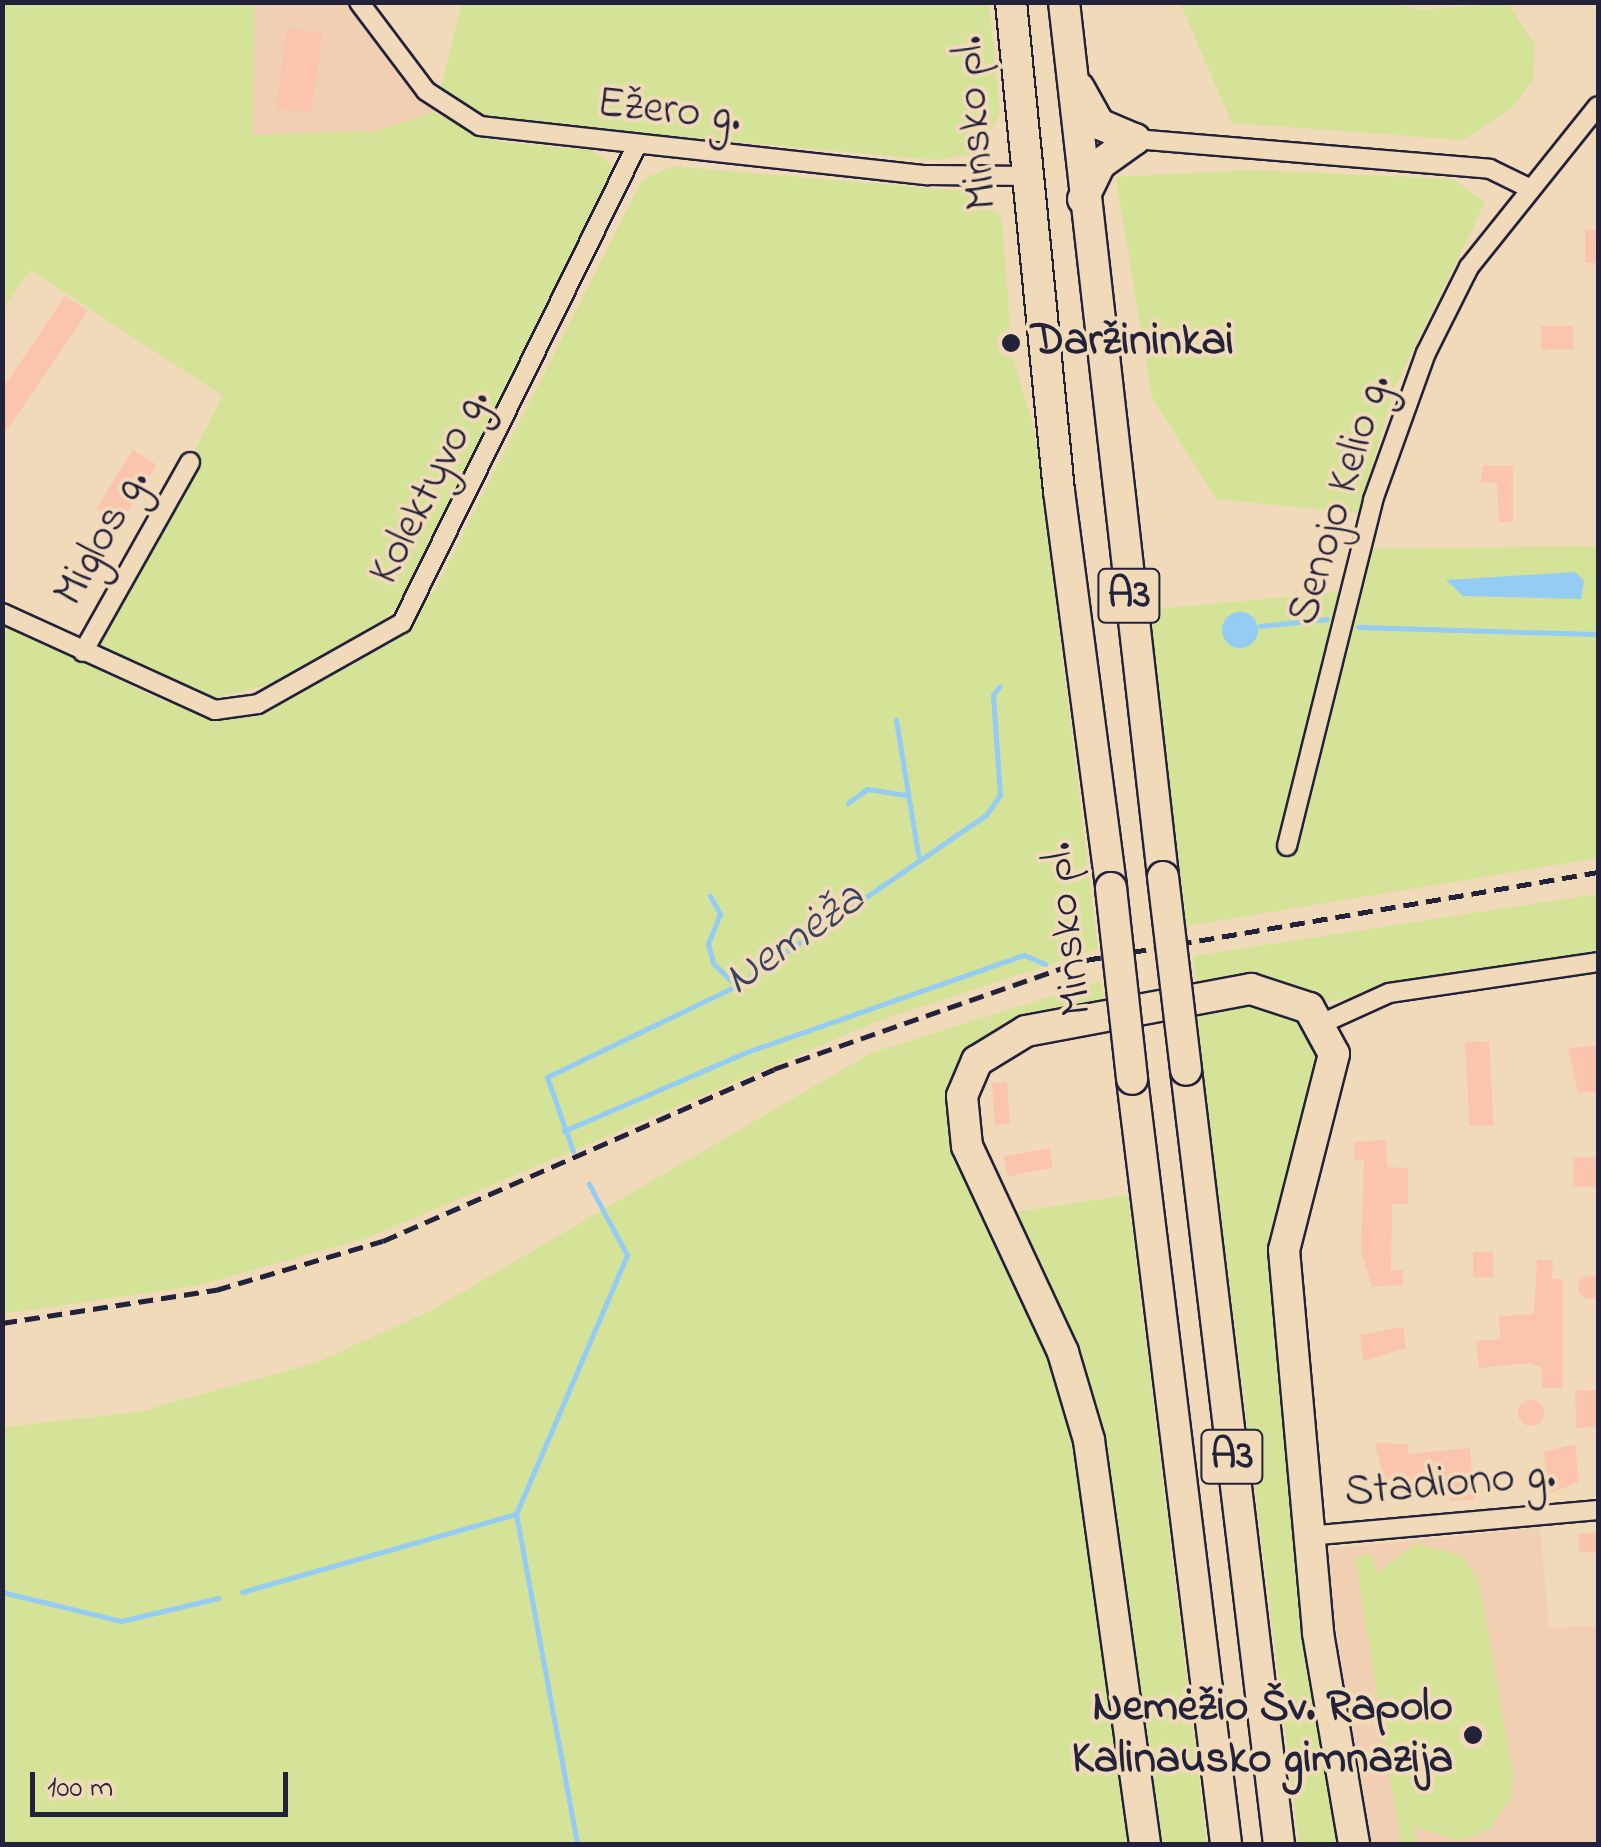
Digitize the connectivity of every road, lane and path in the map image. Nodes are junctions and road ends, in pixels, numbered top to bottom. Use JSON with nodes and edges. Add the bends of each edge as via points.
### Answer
{"nodes":[{"id":1,"x":359,"y":2,"type":"edge"},
{"id":2,"x":1011,"y":2,"type":"edge"},
{"id":3,"x":1064,"y":2,"type":"edge"},
{"id":4,"x":1074,"y":76,"type":"junction"},
{"id":5,"x":1598,"y":106,"type":"edge"},
{"id":6,"x":1135,"y":140,"type":"junction"},
{"id":7,"x":636,"y":147,"type":"junction"},
{"id":8,"x":1027,"y":176,"type":"junction"},
{"id":9,"x":1529,"y":188,"type":"junction"},
{"id":10,"x":1082,"y":200,"type":"junction"},
{"id":11,"x":190,"y":462,"type":"dead end"},
{"id":12,"x":2,"y":613,"type":"edge"},
{"id":13,"x":82,"y":652,"type":"junction"},
{"id":14,"x":1287,"y":846,"type":"dead end"},
{"id":15,"x":1598,"y":962,"type":"edge"},
{"id":16,"x":1322,"y":1022,"type":"junction"},
{"id":17,"x":1598,"y":1510,"type":"edge"},
{"id":18,"x":1308,"y":1536,"type":"junction"},
{"id":19,"x":1145,"y":1844,"type":"edge"},
{"id":20,"x":1226,"y":1844,"type":"edge"},
{"id":21,"x":1278,"y":1844,"type":"edge"},
{"id":22,"x":1354,"y":1844,"type":"edge"}],
"edges":[{"from":1,"to":7,"type":"street","name":"Ežero g.","via":[[454,114],[496,130]]},
{"from":2,"to":8,"type":"highway","name":"Minsko pl.","number":"A3"},
{"from":3,"to":4,"type":"highway","number":"A3"},
{"from":4,"to":6,"type":"highway","via":[[1099,124]]},
{"from":4,"to":10,"type":"highway","number":"A3"},
{"from":5,"to":9,"type":"street","name":"Senojo Kelio g."},
{"from":6,"to":9,"type":"street","via":[[1490,170]]},
{"from":6,"to":10,"type":"highway","via":[[1100,164]]},
{"from":7,"to":8,"type":"street","name":"Ežero g."},
{"from":7,"to":13,"type":"street","name":"Kolektyvo g.","via":[[402,624],[236,710],[192,703]]},
{"from":8,"to":20,"type":"highway","name":"Minsko pl.","number":"A3","bridge":true},
{"from":9,"to":14,"type":"street","name":"Senojo Kelio g.","via":[[1469,267],[1389,444]]},
{"from":10,"to":21,"type":"highway","number":"A3","bridge":true},
{"from":11,"to":13,"type":"street","name":"Miglos g."},
{"from":12,"to":13,"type":"street","name":"Kolektyvo g."},
{"from":15,"to":16,"type":"street","via":[[1389,993]]},
{"from":16,"to":18,"type":"highway","via":[[1333,1076],[1292,1195],[1284,1250]]},
{"from":16,"to":19,"type":"highway","via":[[1291,997],[1251,990],[1077,1018],[991,1048],[962,1096],[968,1146],[1056,1335],[1089,1440]]},
{"from":17,"to":18,"type":"street","name":"Stadiono g."},
{"from":18,"to":22,"type":"highway"}]}
